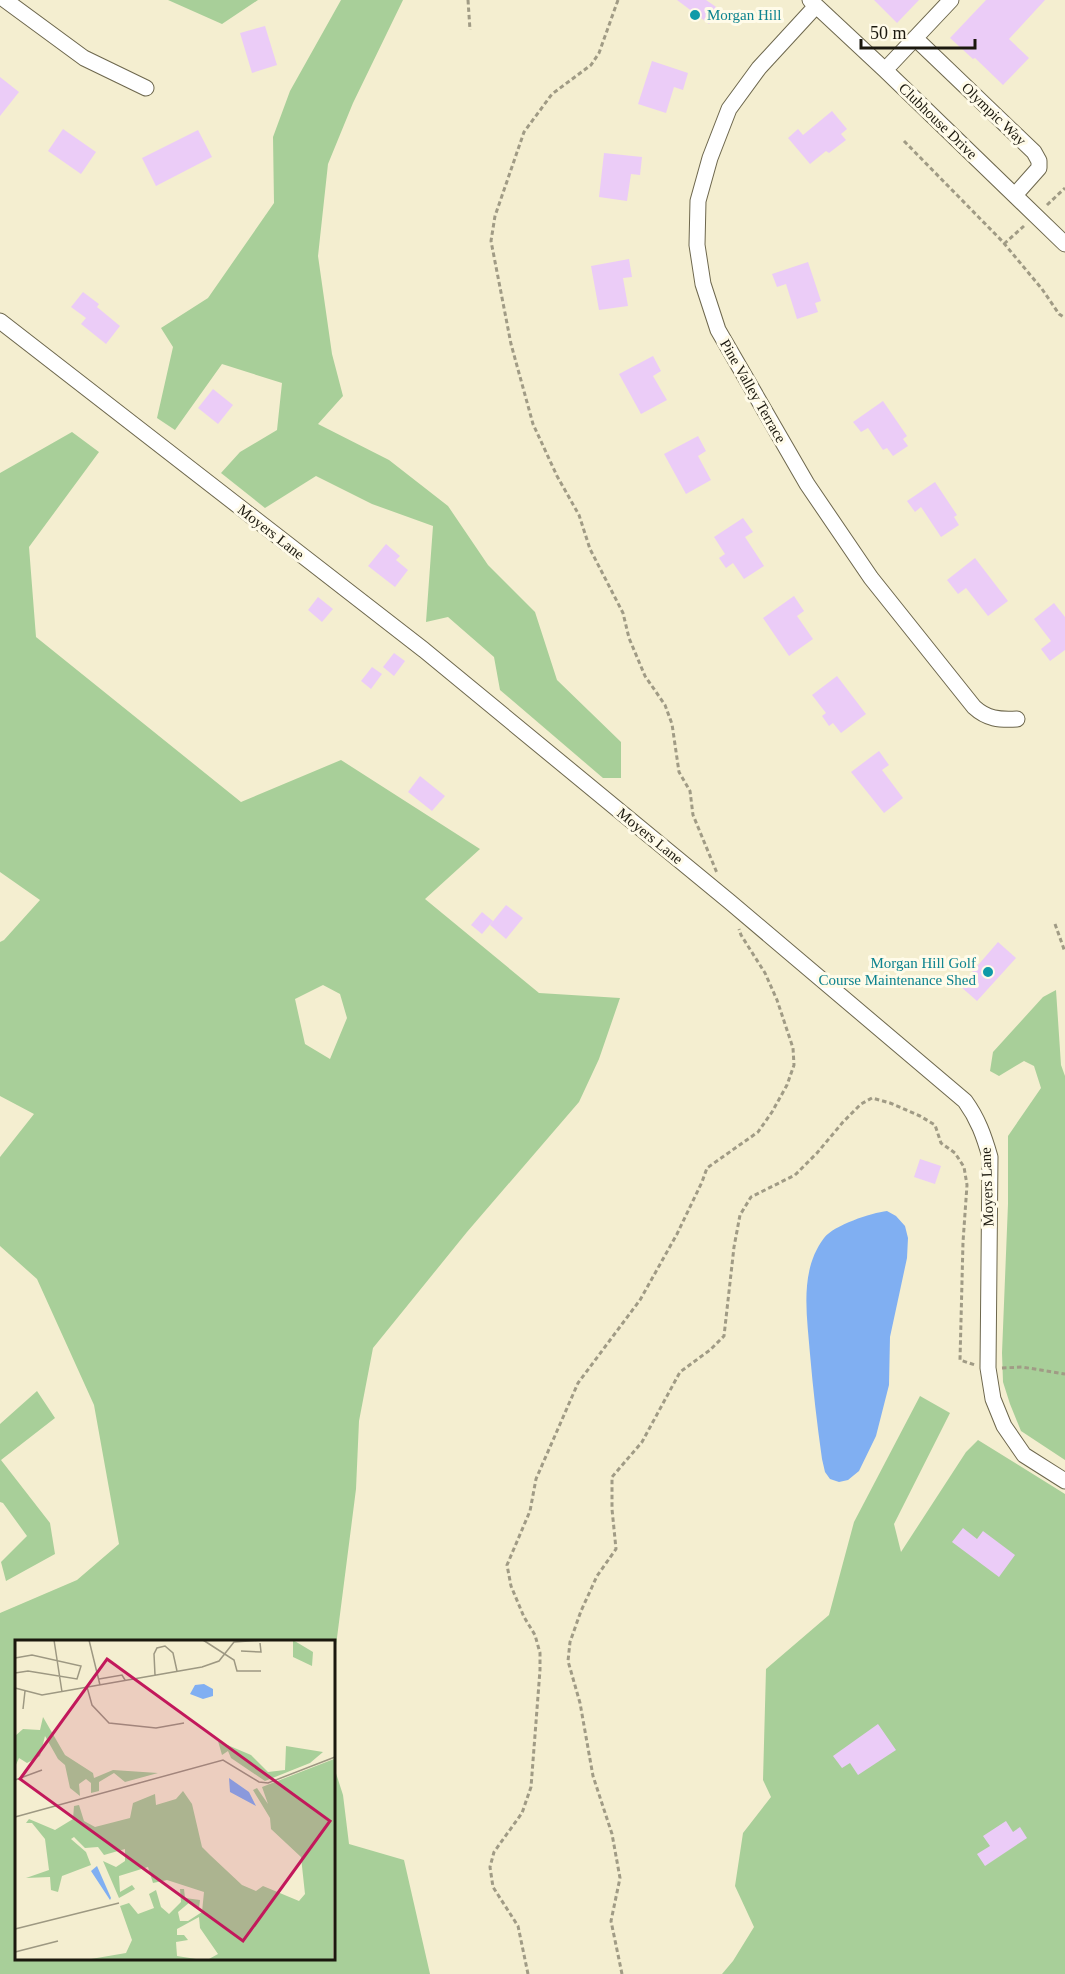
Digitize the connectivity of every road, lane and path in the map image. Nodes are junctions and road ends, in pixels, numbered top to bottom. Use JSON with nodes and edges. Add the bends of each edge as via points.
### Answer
{"nodes":[{"id":1,"x":5,"y":0,"type":"edge"},
{"id":2,"x":468,"y":0,"type":"edge"},
{"id":3,"x":618,"y":0,"type":"edge"},
{"id":4,"x":951,"y":0,"type":"edge"},
{"id":5,"x":813,"y":3,"type":"edge"},
{"id":6,"x":470,"y":30,"type":"dead end"},
{"id":7,"x":915,"y":38,"type":"junction"},
{"id":8,"x":885,"y":70,"type":"junction"},
{"id":9,"x":146,"y":88,"type":"dead end"},
{"id":10,"x":904,"y":141,"type":"dead end"},
{"id":11,"x":1015,"y":195,"type":"junction"},
{"id":12,"x":1065,"y":244,"type":"edge"},
{"id":13,"x":1065,"y":318,"type":"edge"},
{"id":14,"x":0,"y":321,"type":"edge"},
{"id":15,"x":1017,"y":719,"type":"dead end"},
{"id":16,"x":730,"y":902,"type":"junction"},
{"id":17,"x":1055,"y":924,"type":"dead end"},
{"id":18,"x":1065,"y":952,"type":"edge"},
{"id":19,"x":988,"y":1368,"type":"junction"},
{"id":20,"x":1065,"y":1374,"type":"edge"},
{"id":21,"x":1065,"y":1481,"type":"edge"},
{"id":22,"x":528,"y":1974,"type":"edge"},
{"id":23,"x":622,"y":1974,"type":"edge"}],
"edges":[{"from":1,"to":9,"type":"street","via":[[84,58]]},
{"from":2,"to":6,"type":"path"},
{"from":3,"to":16,"type":"path","via":[[591,65],[552,94],[524,132],[495,216],[491,241],[511,344],[533,424],[623,613],[628,638],[645,676],[665,705],[679,772],[690,791],[693,815]]},
{"from":4,"to":7,"type":"street"},
{"from":5,"to":8,"type":"street","name":"Clubhouse Drive"},
{"from":5,"to":15,"type":"street","name":"Pine Valley Terrace","via":[[729,109],[698,201],[697,245],[703,284],[718,330],[750,387],[807,484],[872,578],[974,707],[984,716]]},
{"from":7,"to":8,"type":"street"},
{"from":7,"to":11,"type":"street","name":"Olympic Way","via":[[1034,152],[1039,168]]},
{"from":8,"to":11,"type":"street","name":"Clubhouse Drive"},
{"from":10,"to":13,"type":"path","via":[[1002,242]]},
{"from":11,"to":12,"type":"street","name":"Clubhouse Drive"},
{"from":14,"to":16,"type":"street","name":"Moyers Lane","via":[[424,650]]},
{"from":16,"to":19,"type":"street","name":"Moyers Lane","via":[[958,1095],[976,1116],[990,1157]]},
{"from":16,"to":22,"type":"path","via":[[741,935],[765,973],[787,1027],[794,1065],[758,1132],[707,1168],[682,1225],[640,1300],[578,1383],[536,1479],[530,1510],[507,1565],[511,1586],[535,1635],[540,1670],[531,1787],[522,1813],[494,1852],[490,1868],[493,1887],[518,1926]]},
{"from":17,"to":18,"type":"path"},
{"from":19,"to":20,"type":"path","via":[[1022,1367]]},
{"from":19,"to":21,"type":"street","name":"Moyers Lane","via":[[993,1400],[1004,1426],[1024,1455]]},
{"from":19,"to":23,"type":"path","via":[[960,1360],[967,1185],[964,1167],[955,1153],[941,1143],[934,1125],[872,1098],[861,1104],[795,1175],[751,1197],[740,1215],[724,1336],[680,1372],[642,1442],[612,1476],[616,1549],[597,1576],[581,1611],[568,1660],[620,1878],[611,1921]]}]}
